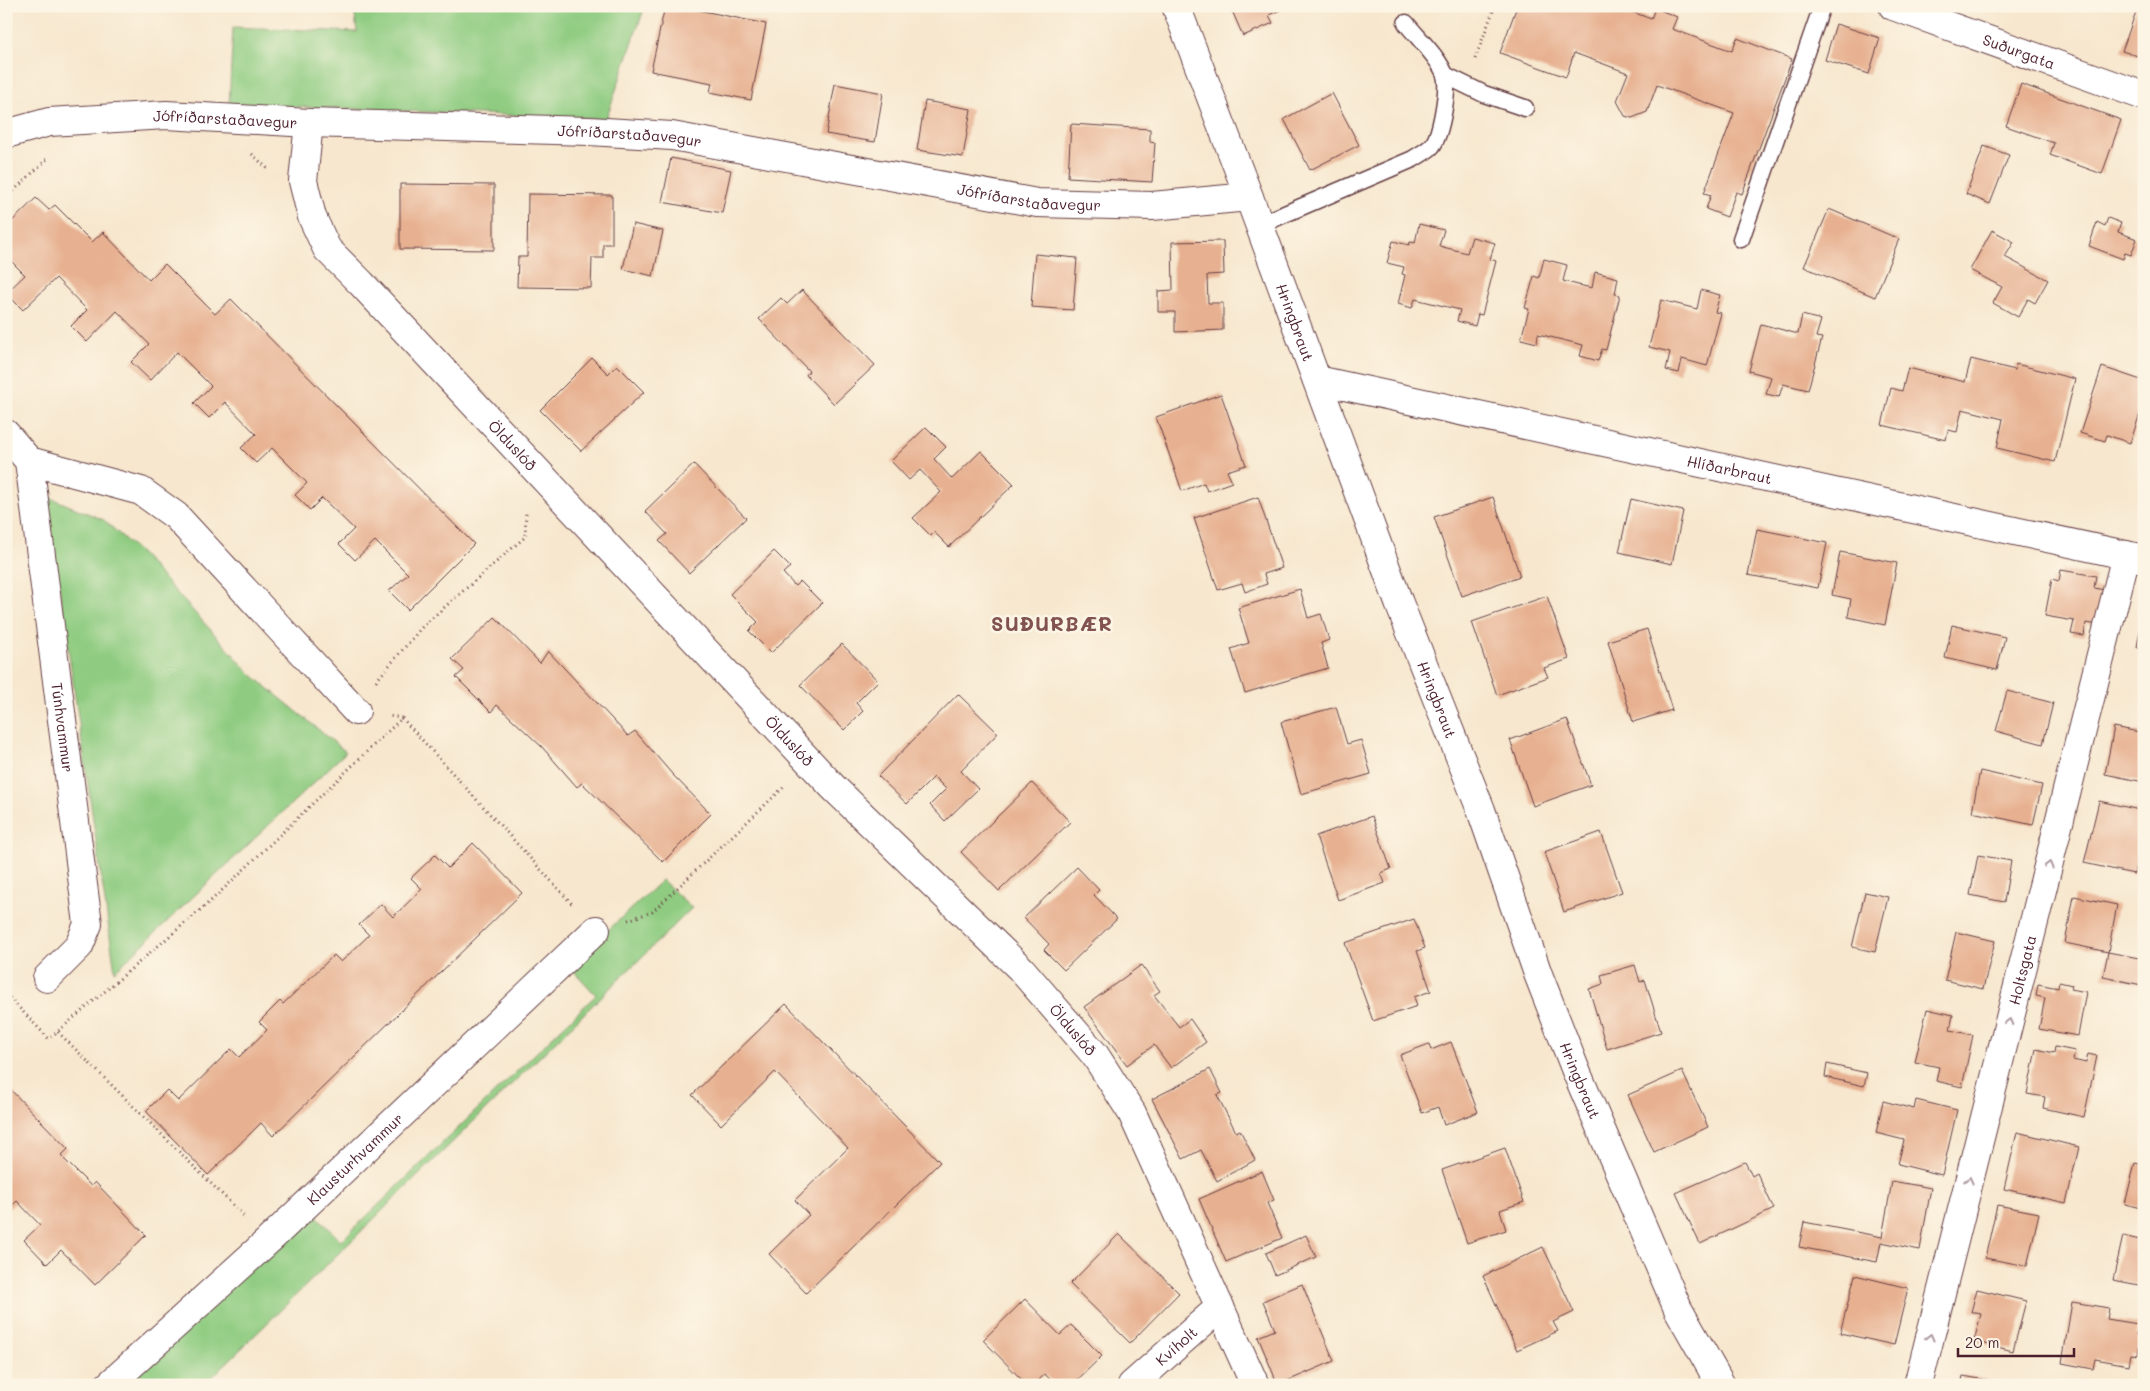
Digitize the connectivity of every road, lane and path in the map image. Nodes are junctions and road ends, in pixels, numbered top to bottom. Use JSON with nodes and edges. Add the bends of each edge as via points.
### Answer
{"nodes":[{"id":1,"x":1176,"y":6,"type":"edge"},
{"id":2,"x":1495,"y":6,"type":"edge"},
{"id":3,"x":1822,"y":6,"type":"edge"},
{"id":4,"x":1893,"y":6,"type":"edge"},
{"id":5,"x":1406,"y":23,"type":"dead end"},
{"id":6,"x":1445,"y":76,"type":"junction"},
{"id":7,"x":1467,"y":86,"type":"junction"},
{"id":8,"x":2144,"y":96,"type":"edge"},
{"id":9,"x":1525,"y":108,"type":"dead end"},
{"id":10,"x":308,"y":123,"type":"junction"},
{"id":11,"x":6,"y":134,"type":"edge"},
{"id":12,"x":243,"y":152,"type":"dead end"},
{"id":13,"x":49,"y":158,"type":"dead end"},
{"id":14,"x":303,"y":181,"type":"junction"},
{"id":15,"x":1249,"y":197,"type":"junction"},
{"id":16,"x":6,"y":198,"type":"edge"},
{"id":17,"x":1259,"y":225,"type":"junction"},
{"id":18,"x":1742,"y":238,"type":"dead end"},
{"id":19,"x":1317,"y":380,"type":"junction"},
{"id":20,"x":6,"y":434,"type":"edge"},
{"id":21,"x":29,"y":461,"type":"junction"},
{"id":22,"x":554,"y":488,"type":"junction"},
{"id":23,"x":2135,"y":557,"type":"edge"},
{"id":24,"x":356,"y":711,"type":"junction"},
{"id":25,"x":402,"y":718,"type":"junction"},
{"id":26,"x":810,"y":761,"type":"junction"},
{"id":27,"x":596,"y":930,"type":"junction"},
{"id":28,"x":47,"y":978,"type":"dead end"},
{"id":29,"x":6,"y":994,"type":"edge"},
{"id":30,"x":58,"y":1032,"type":"junction"},
{"id":31,"x":269,"y":1240,"type":"junction"},
{"id":32,"x":1220,"y":1307,"type":"junction"},
{"id":33,"x":109,"y":1385,"type":"edge"},
{"id":34,"x":1132,"y":1385,"type":"edge"},
{"id":35,"x":1255,"y":1385,"type":"edge"},
{"id":36,"x":1721,"y":1385,"type":"edge"},
{"id":37,"x":1918,"y":1385,"type":"edge"}],
"edges":[{"from":1,"to":15,"type":"street","name":"Hringbraut"},
{"from":2,"to":7,"type":"path"},
{"from":3,"to":18,"type":"lane"},
{"from":4,"to":8,"type":"street","name":"Suðurgata"},
{"from":5,"to":6,"type":"lane"},
{"from":6,"to":7,"type":"lane"},
{"from":6,"to":17,"type":"lane","via":[[1446,101],[1433,145],[1413,159]]},
{"from":7,"to":9,"type":"lane"},
{"from":10,"to":11,"type":"street","name":"Jófríðarstaðavegur","via":[[166,115],[48,122]]},
{"from":10,"to":14,"type":"street","name":"Ölduslóð"},
{"from":10,"to":15,"type":"street","name":"Jófríðarstaðavegur","via":[[672,136],[1037,203],[1152,206]]},
{"from":12,"to":14,"type":"path","via":[[252,154],[268,170]]},
{"from":13,"to":16,"type":"path"},
{"from":14,"to":22,"type":"street","name":"Ölduslóð","via":[[312,217],[327,249]]},
{"from":15,"to":17,"type":"street","name":"Hringbraut"},
{"from":17,"to":19,"type":"street","name":"Hringbraut"},
{"from":19,"to":23,"type":"street","name":"Hlíðarbraut"},
{"from":19,"to":36,"type":"street","name":"Hringbraut","via":[[1576,1071],[1678,1309]]},
{"from":20,"to":21,"type":"street"},
{"from":21,"to":24,"type":"street","via":[[141,491],[176,516]]},
{"from":21,"to":28,"type":"street","name":"Túnhvammur","via":[[88,924],[79,946]]},
{"from":22,"to":24,"type":"path","via":[[526,511],[525,538],[423,626],[382,672]]},
{"from":22,"to":26,"type":"street","name":"Ölduslóð"},
{"from":37,"to":23,"type":"street","name":"Holtsgata","one_way":true},
{"from":24,"to":25,"type":"path"},
{"from":25,"to":27,"type":"path"},
{"from":25,"to":30,"type":"path","via":[[213,898]]},
{"from":26,"to":27,"type":"path","via":[[652,912]]},
{"from":26,"to":32,"type":"street","name":"Ölduslóð","via":[[1021,969],[1096,1055],[1132,1113]]},
{"from":27,"to":31,"type":"street","name":"Klausturhvammur"},
{"from":29,"to":30,"type":"path","via":[[50,1038]]},
{"from":30,"to":31,"type":"path"},
{"from":31,"to":33,"type":"street","name":"Klausturhvammur"},
{"from":32,"to":34,"type":"street","name":"Kvíholt"},
{"from":32,"to":35,"type":"street","name":"Ölduslóð"}]}
